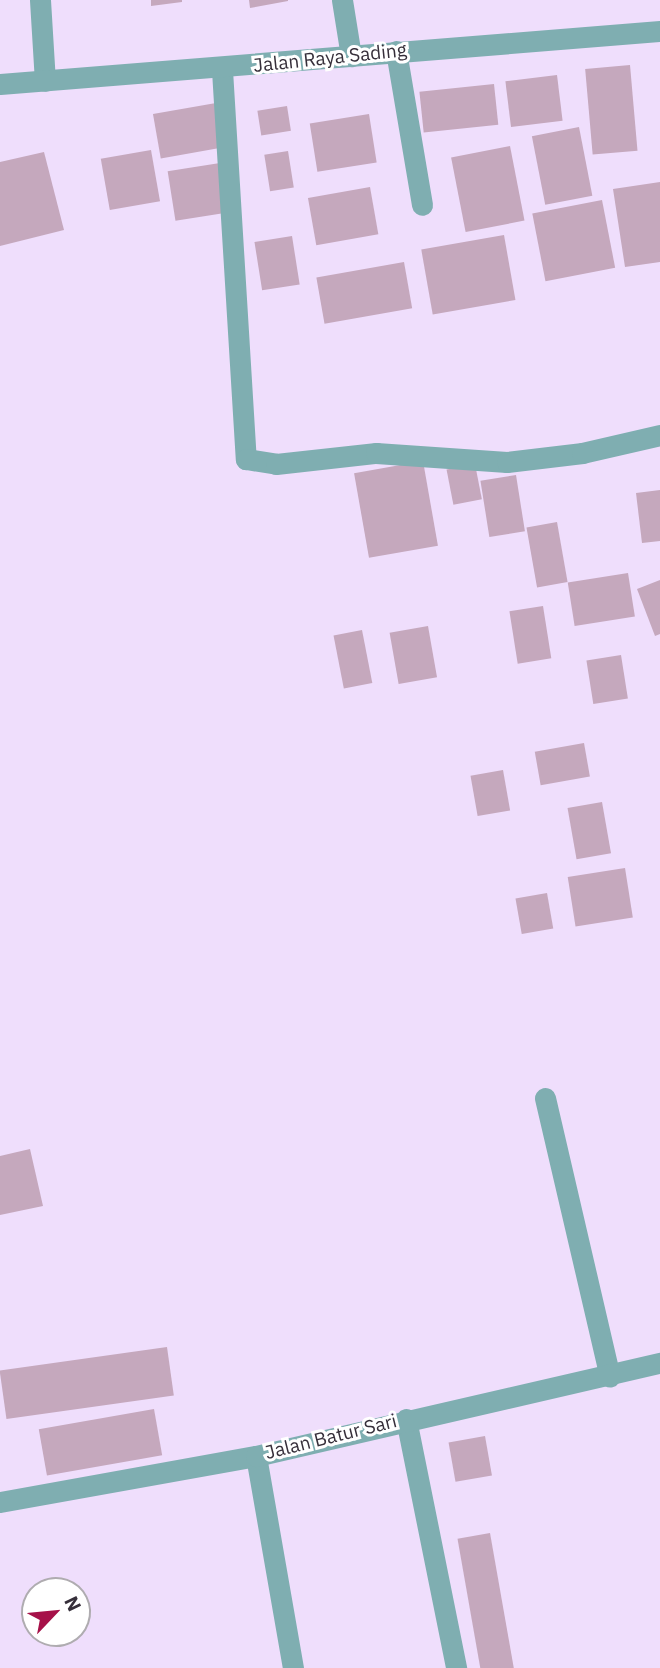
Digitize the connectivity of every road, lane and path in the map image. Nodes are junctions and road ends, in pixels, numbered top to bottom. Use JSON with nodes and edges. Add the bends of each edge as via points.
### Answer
{"nodes":[{"id":1,"x":40,"y":0,"type":"edge"},
{"id":2,"x":342,"y":0,"type":"edge"},
{"id":3,"x":660,"y":31,"type":"edge"},
{"id":4,"x":396,"y":51,"type":"junction"},
{"id":5,"x":351,"y":56,"type":"junction"},
{"id":6,"x":222,"y":70,"type":"junction"},
{"id":7,"x":45,"y":81,"type":"junction"},
{"id":8,"x":0,"y":84,"type":"edge"},
{"id":9,"x":422,"y":205,"type":"dead end"},
{"id":10,"x":660,"y":435,"type":"edge"},
{"id":11,"x":545,"y":1098,"type":"dead end"},
{"id":12,"x":660,"y":1363,"type":"edge"},
{"id":13,"x":610,"y":1377,"type":"junction"},
{"id":14,"x":406,"y":1419,"type":"junction"},
{"id":15,"x":256,"y":1456,"type":"junction"},
{"id":16,"x":0,"y":1502,"type":"edge"},
{"id":17,"x":293,"y":1668,"type":"edge"},
{"id":18,"x":456,"y":1668,"type":"edge"}],
"edges":[{"from":1,"to":7,"type":"street"},
{"from":2,"to":5,"type":"street"},
{"from":3,"to":4,"type":"street","name":"Jalan Raya Sading"},
{"from":4,"to":5,"type":"street","name":"Jalan Raya Sading"},
{"from":4,"to":9,"type":"street"},
{"from":5,"to":6,"type":"street","name":"Jalan Raya Sading"},
{"from":6,"to":7,"type":"street","name":"Jalan Raya Sading"},
{"from":6,"to":10,"type":"street","via":[[246,459],[276,464],[376,453],[507,462],[582,453]]},
{"from":7,"to":8,"type":"street","name":"Jalan Raya Sading"},
{"from":11,"to":13,"type":"street"},
{"from":12,"to":13,"type":"street","name":"Jalan Batur Sari"},
{"from":13,"to":14,"type":"street","name":"Jalan Batur Sari"},
{"from":14,"to":15,"type":"street","name":"Jalan Batur Sari"},
{"from":14,"to":18,"type":"street"},
{"from":15,"to":16,"type":"street","name":"Jalan Batur Sari"},
{"from":15,"to":17,"type":"street"}]}
